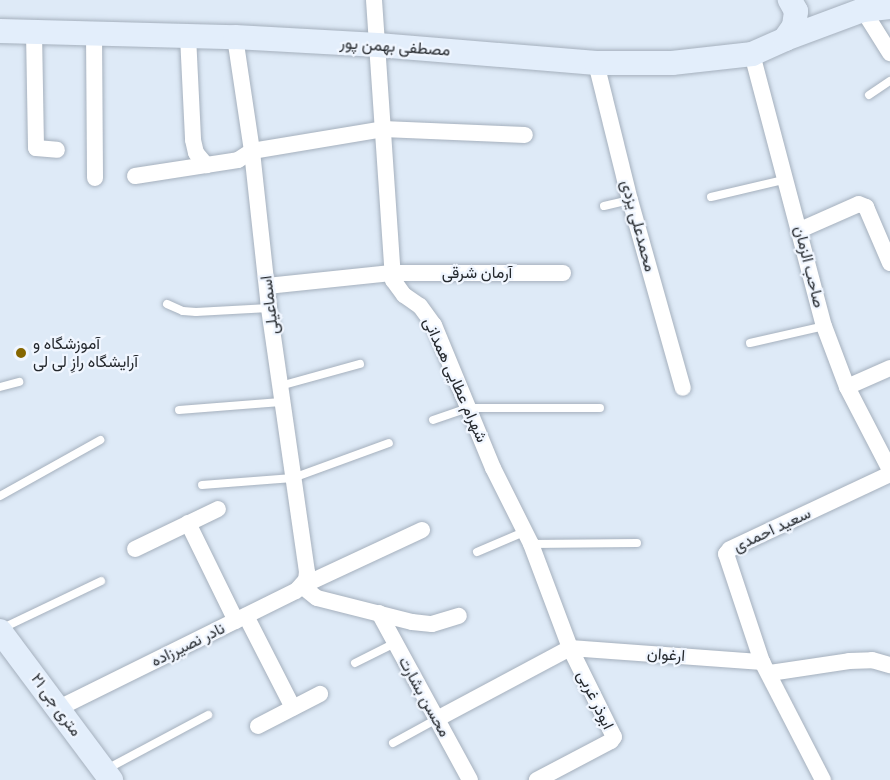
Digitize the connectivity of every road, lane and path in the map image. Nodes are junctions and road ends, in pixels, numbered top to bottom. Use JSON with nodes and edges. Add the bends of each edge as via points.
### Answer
{"nodes":[{"id":1,"x":374,"y":0,"type":"edge"},
{"id":2,"x":790,"y":0,"type":"edge"},
{"id":3,"x":890,"y":7,"type":"edge"},
{"id":4,"x":863,"y":10,"type":"junction"},
{"id":5,"x":0,"y":31,"type":"edge"},
{"id":6,"x":34,"y":32,"type":"junction"},
{"id":7,"x":94,"y":32,"type":"junction"},
{"id":8,"x":188,"y":36,"type":"junction"},
{"id":9,"x":235,"y":37,"type":"junction"},
{"id":10,"x":785,"y":39,"type":"junction"},
{"id":11,"x":378,"y":45,"type":"junction"},
{"id":12,"x":890,"y":53,"type":"edge"},
{"id":13,"x":752,"y":54,"type":"junction"},
{"id":14,"x":596,"y":63,"type":"junction"},
{"id":15,"x":890,"y":81,"type":"edge"},
{"id":16,"x":869,"y":95,"type":"dead end"},
{"id":17,"x":383,"y":129,"type":"junction"},
{"id":18,"x":525,"y":135,"type":"dead end"},
{"id":19,"x":57,"y":150,"type":"dead end"},
{"id":20,"x":252,"y":151,"type":"junction"},
{"id":21,"x":206,"y":165,"type":"junction"},
{"id":22,"x":135,"y":176,"type":"dead end"},
{"id":23,"x":96,"y":178,"type":"dead end"},
{"id":24,"x":787,"y":179,"type":"junction"},
{"id":25,"x":711,"y":197,"type":"dead end"},
{"id":26,"x":630,"y":200,"type":"junction"},
{"id":27,"x":604,"y":206,"type":"dead end"},
{"id":28,"x":800,"y":230,"type":"junction"},
{"id":29,"x":890,"y":263,"type":"edge"},
{"id":30,"x":391,"y":273,"type":"junction"},
{"id":31,"x":563,"y":273,"type":"dead end"},
{"id":32,"x":267,"y":286,"type":"junction"},
{"id":33,"x":167,"y":304,"type":"dead end"},
{"id":34,"x":269,"y":308,"type":"junction"},
{"id":35,"x":824,"y":326,"type":"junction"},
{"id":36,"x":750,"y":343,"type":"dead end"},
{"id":37,"x":360,"y":364,"type":"dead end"},
{"id":38,"x":890,"y":368,"type":"edge"},
{"id":39,"x":19,"y":382,"type":"dead end"},
{"id":40,"x":0,"y":387,"type":"edge"},
{"id":41,"x":847,"y":387,"type":"junction"},
{"id":42,"x":683,"y":388,"type":"dead end"},
{"id":43,"x":281,"y":394,"type":"junction"},
{"id":44,"x":468,"y":408,"type":"junction"},
{"id":45,"x":600,"y":408,"type":"dead end"},
{"id":46,"x":179,"y":410,"type":"dead end"},
{"id":47,"x":433,"y":420,"type":"dead end"},
{"id":48,"x":100,"y":440,"type":"dead end"},
{"id":49,"x":389,"y":443,"type":"dead end"},
{"id":50,"x":890,"y":472,"type":"edge"},
{"id":51,"x":293,"y":478,"type":"junction"},
{"id":52,"x":202,"y":485,"type":"dead end"},
{"id":53,"x":0,"y":496,"type":"edge"},
{"id":54,"x":218,"y":509,"type":"dead end"},
{"id":55,"x":188,"y":523,"type":"junction"},
{"id":56,"x":422,"y":530,"type":"dead end"},
{"id":57,"x":528,"y":538,"type":"junction"},
{"id":58,"x":637,"y":543,"type":"dead end"},
{"id":59,"x":135,"y":549,"type":"dead end"},
{"id":60,"x":477,"y":552,"type":"dead end"},
{"id":61,"x":304,"y":579,"type":"junction"},
{"id":62,"x":101,"y":581,"type":"dead end"},
{"id":63,"x":379,"y":614,"type":"junction"},
{"id":64,"x":459,"y":616,"type":"dead end"},
{"id":65,"x":241,"y":619,"type":"junction"},
{"id":66,"x":0,"y":630,"type":"edge"},
{"id":67,"x":395,"y":644,"type":"junction"},
{"id":68,"x":570,"y":648,"type":"junction"},
{"id":69,"x":355,"y":663,"type":"dead end"},
{"id":70,"x":890,"y":665,"type":"edge"},
{"id":71,"x":766,"y":668,"type":"junction"},
{"id":72,"x":320,"y":694,"type":"dead end"},
{"id":73,"x":59,"y":708,"type":"junction"},
{"id":74,"x":293,"y":708,"type":"junction"},
{"id":75,"x":208,"y":715,"type":"dead end"},
{"id":76,"x":437,"y":719,"type":"junction"},
{"id":77,"x":258,"y":726,"type":"dead end"},
{"id":78,"x":393,"y":743,"type":"dead end"},
{"id":79,"x":107,"y":775,"type":"edge"},
{"id":80,"x":470,"y":780,"type":"edge"},
{"id":81,"x":537,"y":780,"type":"edge"},
{"id":82,"x":823,"y":780,"type":"edge"}],
"edges":[{"from":1,"to":11,"type":"street"},
{"from":2,"to":10,"type":"main road","via":[[796,11],[794,26]]},
{"from":3,"to":4,"type":"main road","name":"مصطفی بهمن پور"},
{"from":4,"to":10,"type":"main road","name":"مصطفی بهمن پور"},
{"from":4,"to":12,"type":"street"},
{"from":5,"to":6,"type":"main road","name":"مصطفی بهمن پور"},
{"from":6,"to":7,"type":"main road","name":"مصطفی بهمن پور"},
{"from":6,"to":19,"type":"street","via":[[36,148]]},
{"from":7,"to":8,"type":"main road","name":"مصطفی بهمن پور"},
{"from":7,"to":23,"type":"street"},
{"from":8,"to":9,"type":"main road","name":"مصطفی بهمن پور"},
{"from":8,"to":21,"type":"street","via":[[193,141],[196,153]]},
{"from":9,"to":11,"type":"main road","name":"مصطفی بهمن پور"},
{"from":9,"to":20,"type":"street","name":"اسماعیلی"},
{"from":10,"to":13,"type":"main road","name":"مصطفی بهمن پور"},
{"from":11,"to":14,"type":"main road","name":"مصطفی بهمن پور"},
{"from":11,"to":17,"type":"street"},
{"from":13,"to":14,"type":"main road","name":"مصطفی بهمن پور","via":[[672,63]]},
{"from":13,"to":24,"type":"street","name":"صاحب الزمان"},
{"from":14,"to":26,"type":"street","name":"محمدعلی یزدی"},
{"from":15,"to":16,"type":"lane"},
{"from":17,"to":18,"type":"street"},
{"from":17,"to":20,"type":"street"},
{"from":17,"to":30,"type":"street"},
{"from":20,"to":21,"type":"street","via":[[238,160]]},
{"from":20,"to":32,"type":"street","name":"اسماعیلی"},
{"from":21,"to":22,"type":"street"},
{"from":24,"to":25,"type":"lane"},
{"from":24,"to":28,"type":"street","name":"صاحب الزمان"},
{"from":26,"to":27,"type":"lane"},
{"from":26,"to":42,"type":"street","name":"محمدعلی یزدی"},
{"from":28,"to":29,"type":"street","via":[[859,204],[867,207]]},
{"from":28,"to":35,"type":"street","name":"صاحب الزمان"},
{"from":30,"to":31,"type":"street","name":"آرمان شرقی"},
{"from":30,"to":32,"type":"street","name":"آرمان شرقی"},
{"from":30,"to":44,"type":"street","name":"شهرام عطایی همدانی","via":[[404,295],[420,306],[434,325]]},
{"from":32,"to":34,"type":"street","name":"اسماعیلی"},
{"from":33,"to":34,"type":"lane","via":[[196,312]]},
{"from":34,"to":43,"type":"street","name":"اسماعیلی"},
{"from":35,"to":36,"type":"lane"},
{"from":35,"to":41,"type":"street","name":"صاحب الزمان"},
{"from":37,"to":43,"type":"lane"},
{"from":38,"to":41,"type":"street"},
{"from":39,"to":40,"type":"lane"},
{"from":41,"to":50,"type":"street","name":"صاحب الزمان"},
{"from":43,"to":46,"type":"lane"},
{"from":43,"to":51,"type":"street","name":"اسماعیلی"},
{"from":44,"to":45,"type":"lane"},
{"from":44,"to":47,"type":"lane"},
{"from":44,"to":57,"type":"street","name":"شهرام عطایی همدانی"},
{"from":48,"to":53,"type":"lane"},
{"from":49,"to":51,"type":"lane"},
{"from":50,"to":71,"type":"street","name":"سعید احمدی","via":[[727,550]]},
{"from":51,"to":52,"type":"lane"},
{"from":51,"to":61,"type":"street","name":"اسماعیلی"},
{"from":54,"to":55,"type":"street"},
{"from":55,"to":59,"type":"street"},
{"from":55,"to":65,"type":"street"},
{"from":56,"to":61,"type":"street","name":"نادر نصیرزاده"},
{"from":57,"to":58,"type":"lane"},
{"from":57,"to":60,"type":"lane"},
{"from":57,"to":68,"type":"street","name":"شهرام عطایی همدانی"},
{"from":61,"to":63,"type":"street","via":[[317,598]]},
{"from":61,"to":65,"type":"street","name":"نادر نصیرزاده"},
{"from":62,"to":66,"type":"lane"},
{"from":63,"to":64,"type":"street","via":[[432,624]]},
{"from":63,"to":67,"type":"street","name":"محسن بشارت"},
{"from":65,"to":73,"type":"street","name":"نادر نصیرزاده"},
{"from":65,"to":74,"type":"street"},
{"from":66,"to":73,"type":"main road","name":"۲۱ متری جی"},
{"from":67,"to":69,"type":"lane"},
{"from":67,"to":76,"type":"street","name":"محسن بشارت"},
{"from":68,"to":71,"type":"street","name":"ارغوان"},
{"from":68,"to":76,"type":"street"},
{"from":68,"to":81,"type":"street","name":"ابوذر غربی","via":[[614,737]]},
{"from":70,"to":71,"type":"street","name":"ارغوان","via":[[872,660]]},
{"from":71,"to":82,"type":"street"},
{"from":72,"to":74,"type":"street"},
{"from":73,"to":79,"type":"main road","name":"۲۱ متری جی"},
{"from":74,"to":77,"type":"street"},
{"from":75,"to":79,"type":"lane"},
{"from":76,"to":78,"type":"lane"},
{"from":76,"to":80,"type":"street","name":"محسن بشارت"}]}
